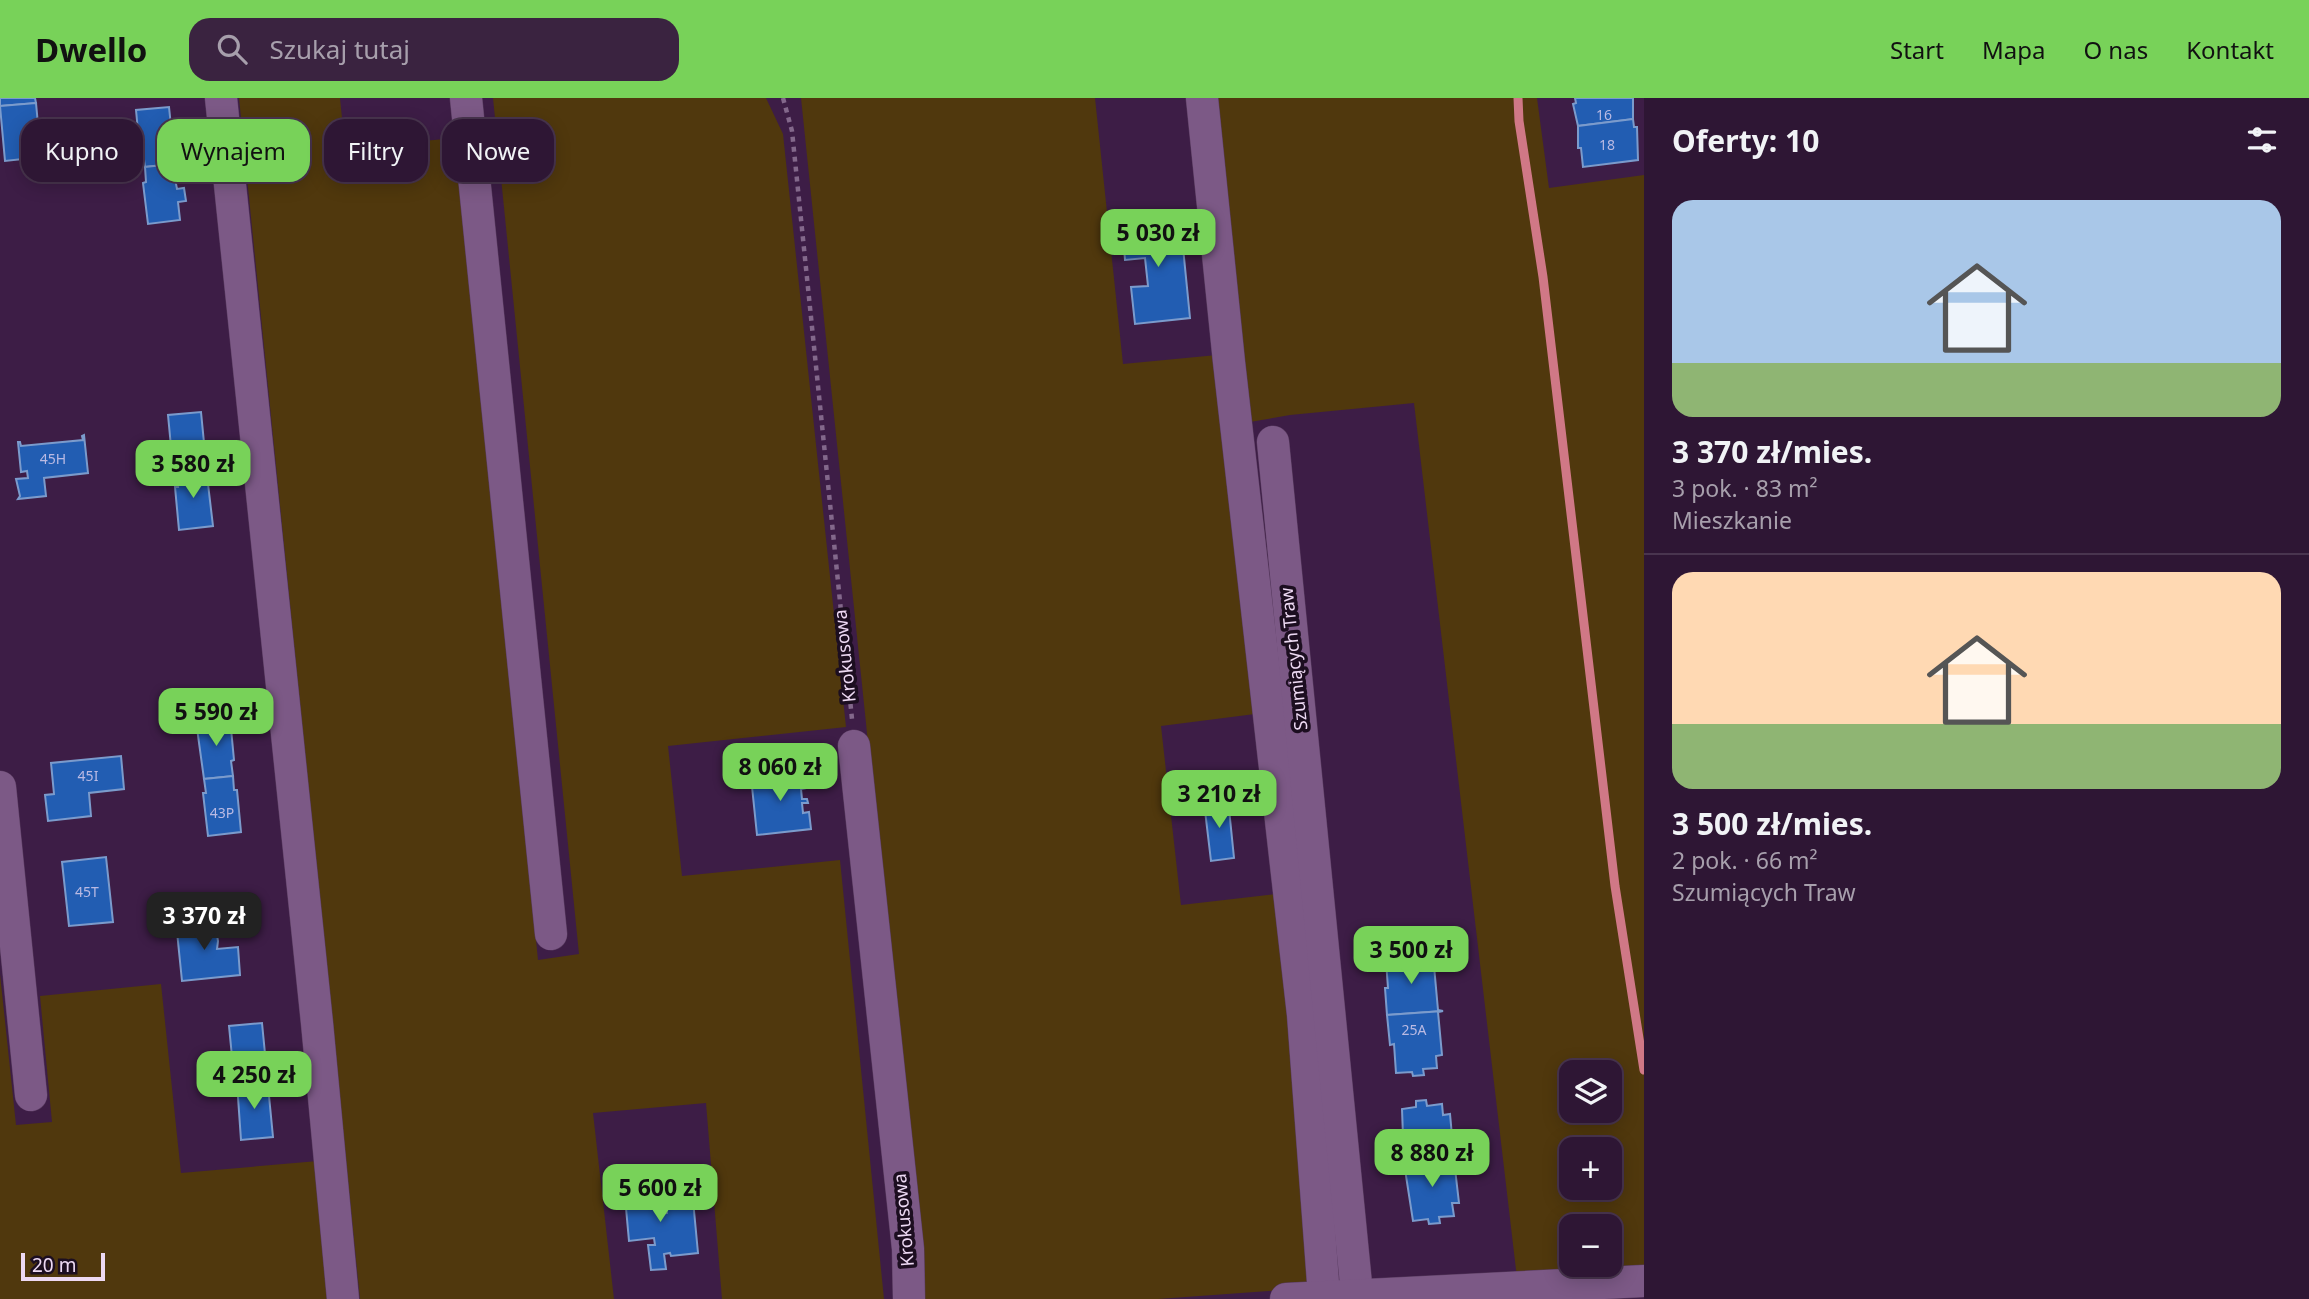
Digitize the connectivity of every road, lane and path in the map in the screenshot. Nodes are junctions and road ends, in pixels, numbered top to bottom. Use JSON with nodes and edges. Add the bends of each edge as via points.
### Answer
{"nodes":[{"id":1,"x":221,"y":98,"type":"edge"},
{"id":2,"x":466,"y":98,"type":"edge"},
{"id":3,"x":783,"y":98,"type":"edge"},
{"id":4,"x":1202,"y":98,"type":"edge"},
{"id":5,"x":1273,"y":442,"type":"dead end"},
{"id":6,"x":855,"y":746,"type":"joint"},
{"id":7,"x":0,"y":787,"type":"edge"},
{"id":8,"x":551,"y":934,"type":"dead end"},
{"id":9,"x":31,"y":1095,"type":"dead end"},
{"id":10,"x":1644,"y":1281,"type":"edge"},
{"id":11,"x":1512,"y":1293,"type":"edge"},
{"id":12,"x":1357,"y":1294,"type":"junction"},
{"id":13,"x":1324,"y":1296,"type":"junction"},
{"id":14,"x":343,"y":1299,"type":"edge"},
{"id":15,"x":909,"y":1299,"type":"edge"},
{"id":16,"x":1286,"y":1299,"type":"edge"}],
"edges":[{"from":1,"to":14,"type":"street"},
{"from":2,"to":8,"type":"street"},
{"from":3,"to":6,"type":"path","name":"Krokusowa","via":[[792,131]]},
{"from":4,"to":13,"type":"street","via":[[1303,1014]]},
{"from":5,"to":12,"type":"street","name":"Szumiących Traw"},
{"from":6,"to":15,"type":"street","name":"Krokusowa","via":[[908,1250]]},
{"from":7,"to":9,"type":"street"},
{"from":10,"to":11,"type":"street"},
{"from":11,"to":12,"type":"street"},
{"from":12,"to":13,"type":"street"},
{"from":13,"to":16,"type":"street"}]}
